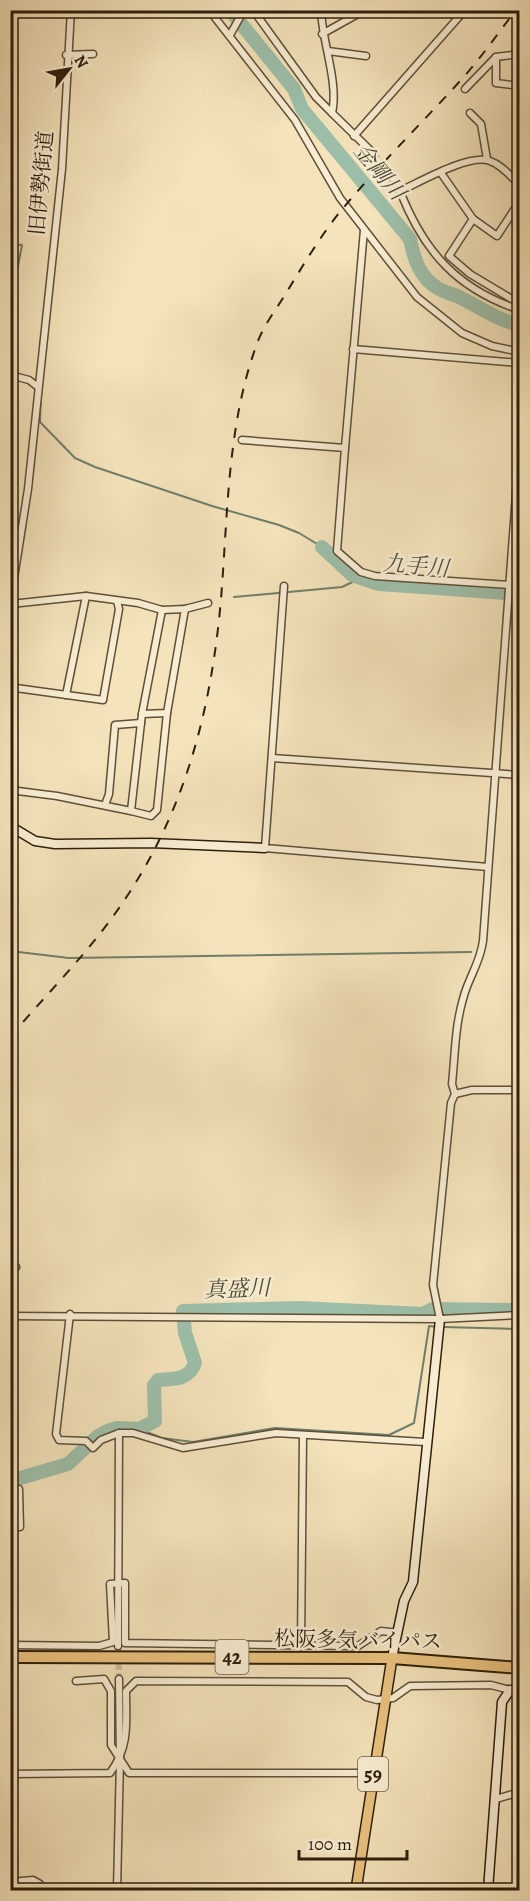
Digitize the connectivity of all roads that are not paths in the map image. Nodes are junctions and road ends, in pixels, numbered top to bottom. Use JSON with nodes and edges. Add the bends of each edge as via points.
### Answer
{"nodes":[{"id":1,"x":71,"y":10,"type":"edge"},
{"id":2,"x":93,"y":10,"type":"edge"},
{"id":3,"x":115,"y":10,"type":"edge"},
{"id":4,"x":209,"y":10,"type":"edge"},
{"id":5,"x":244,"y":10,"type":"edge"},
{"id":6,"x":253,"y":10,"type":"edge"},
{"id":7,"x":321,"y":10,"type":"edge"},
{"id":8,"x":365,"y":10,"type":"edge"},
{"id":9,"x":465,"y":10,"type":"edge"},
{"id":10,"x":322,"y":34,"type":"junction"},
{"id":11,"x":230,"y":35,"type":"junction"},
{"id":12,"x":328,"y":51,"type":"junction"},
{"id":13,"x":93,"y":54,"type":"dead end"},
{"id":14,"x":519,"y":54,"type":"edge"},
{"id":15,"x":66,"y":55,"type":"junction"},
{"id":16,"x":366,"y":56,"type":"dead end"},
{"id":17,"x":496,"y":57,"type":"junction"},
{"id":18,"x":519,"y":86,"type":"edge"},
{"id":19,"x":465,"y":89,"type":"dead end"},
{"id":20,"x":332,"y":113,"type":"junction"},
{"id":21,"x":470,"y":113,"type":"dead end"},
{"id":22,"x":354,"y":136,"type":"junction"},
{"id":23,"x":374,"y":154,"type":"tunnel mouth"},
{"id":24,"x":487,"y":159,"type":"junction"},
{"id":25,"x":389,"y":171,"type":"tunnel mouth"},
{"id":26,"x":441,"y":173,"type":"junction"},
{"id":27,"x":519,"y":185,"type":"edge"},
{"id":28,"x":400,"y":191,"type":"junction"},
{"id":29,"x":519,"y":201,"type":"edge"},
{"id":30,"x":473,"y":219,"type":"junction"},
{"id":31,"x":364,"y":229,"type":"junction"},
{"id":32,"x":519,"y":304,"type":"edge"},
{"id":33,"x":519,"y":310,"type":"edge"},
{"id":34,"x":353,"y":349,"type":"junction"},
{"id":35,"x":519,"y":352,"type":"edge"},
{"id":36,"x":519,"y":363,"type":"edge"},
{"id":37,"x":10,"y":375,"type":"edge"},
{"id":38,"x":38,"y":387,"type":"junction"},
{"id":39,"x":242,"y":440,"type":"dead end"},
{"id":40,"x":519,"y":440,"type":"edge"},
{"id":41,"x":345,"y":447,"type":"junction"},
{"id":42,"x":510,"y":585,"type":"junction"},
{"id":43,"x":284,"y":586,"type":"dead end"},
{"id":44,"x":86,"y":596,"type":"junction"},
{"id":45,"x":117,"y":601,"type":"junction"},
{"id":46,"x":208,"y":603,"type":"dead end"},
{"id":47,"x":12,"y":604,"type":"edge"},
{"id":48,"x":185,"y":609,"type":"junction"},
{"id":49,"x":162,"y":610,"type":"junction"},
{"id":50,"x":10,"y":680,"type":"edge"},
{"id":51,"x":66,"y":695,"type":"junction"},
{"id":52,"x":167,"y":713,"type":"junction"},
{"id":53,"x":142,"y":714,"type":"junction"},
{"id":54,"x":141,"y":723,"type":"junction"},
{"id":55,"x":272,"y":758,"type":"junction"},
{"id":56,"x":495,"y":772,"type":"junction"},
{"id":57,"x":519,"y":775,"type":"edge"},
{"id":58,"x":10,"y":790,"type":"edge"},
{"id":59,"x":105,"y":805,"type":"junction"},
{"id":60,"x":131,"y":811,"type":"junction"},
{"id":61,"x":10,"y":826,"type":"edge"},
{"id":62,"x":265,"y":848,"type":"junction"},
{"id":63,"x":488,"y":867,"type":"junction"},
{"id":64,"x":519,"y":1090,"type":"edge"},
{"id":65,"x":455,"y":1094,"type":"junction"},
{"id":66,"x":70,"y":1314,"type":"junction"},
{"id":67,"x":519,"y":1315,"type":"edge"},
{"id":68,"x":10,"y":1316,"type":"edge"},
{"id":69,"x":440,"y":1324,"type":"junction"},
{"id":70,"x":119,"y":1433,"type":"junction"},
{"id":71,"x":303,"y":1435,"type":"junction"},
{"id":72,"x":426,"y":1442,"type":"junction"},
{"id":73,"x":19,"y":1489,"type":"dead end"},
{"id":74,"x":10,"y":1527,"type":"edge"},
{"id":75,"x":118,"y":1583,"type":"junction"},
{"id":76,"x":398,"y":1634,"type":"junction"},
{"id":77,"x":10,"y":1645,"type":"edge"},
{"id":78,"x":118,"y":1646,"type":"tunnel mouth"},
{"id":79,"x":301,"y":1646,"type":"junction"},
{"id":80,"x":10,"y":1657,"type":"edge"},
{"id":81,"x":392,"y":1658,"type":"junction"},
{"id":82,"x":454,"y":1661,"type":"junction"},
{"id":83,"x":519,"y":1661,"type":"edge"},
{"id":84,"x":519,"y":1668,"type":"edge"},
{"id":85,"x":118,"y":1679,"type":"tunnel mouth"},
{"id":86,"x":76,"y":1681,"type":"dead end"},
{"id":87,"x":519,"y":1688,"type":"edge"},
{"id":88,"x":510,"y":1690,"type":"junction"},
{"id":89,"x":386,"y":1700,"type":"junction"},
{"id":90,"x":120,"y":1759,"type":"junction"},
{"id":91,"x":10,"y":1773,"type":"edge"},
{"id":92,"x":373,"y":1773,"type":"junction"},
{"id":93,"x":519,"y":1792,"type":"edge"},
{"id":94,"x":496,"y":1798,"type":"junction"},
{"id":95,"x":10,"y":1882,"type":"edge"},
{"id":96,"x":40,"y":1890,"type":"edge"},
{"id":97,"x":117,"y":1890,"type":"edge"},
{"id":98,"x":356,"y":1890,"type":"edge"},
{"id":99,"x":489,"y":1890,"type":"edge"}],
"edges":[{"from":1,"to":15,"type":"street","name":"旧伊勢街道"},
{"from":2,"to":3,"type":"street"},
{"from":4,"to":11,"type":"street"},
{"from":5,"to":11,"type":"street"},
{"from":6,"to":20,"type":"street"},
{"from":7,"to":10,"type":"street"},
{"from":8,"to":10,"type":"street"},
{"from":9,"to":22,"type":"street"},
{"from":10,"to":12,"type":"street"},
{"from":11,"to":31,"type":"street","via":[[295,120],[340,198]]},
{"from":12,"to":16,"type":"street"},
{"from":12,"to":20,"type":"street"},
{"from":13,"to":15,"type":"street"},
{"from":14,"to":17,"type":"street"},
{"from":15,"to":38,"type":"street","name":"旧伊勢街道","via":[[62,169]]},
{"from":17,"to":18,"type":"street","via":[[496,83]]},
{"from":17,"to":19,"type":"street"},
{"from":20,"to":22,"type":"street"},
{"from":21,"to":24,"type":"street","via":[[481,124]]},
{"from":22,"to":23,"type":"street"},
{"from":24,"to":26,"type":"street","via":[[453,166]]},
{"from":24,"to":27,"type":"street"},
{"from":25,"to":28,"type":"street"},
{"from":26,"to":28,"type":"street"},
{"from":26,"to":30,"type":"street"},
{"from":28,"to":33,"type":"street","via":[[424,238],[452,273],[475,291]]},
{"from":29,"to":30,"type":"street","via":[[497,236]]},
{"from":30,"to":32,"type":"street","via":[[449,256]]},
{"from":31,"to":34,"type":"street"},
{"from":31,"to":35,"type":"street","via":[[417,297],[440,318],[492,346]]},
{"from":34,"to":36,"type":"street"},
{"from":34,"to":41,"type":"street"},
{"from":37,"to":38,"type":"street"},
{"from":38,"to":47,"type":"street","name":"旧伊勢街道"},
{"from":39,"to":41,"type":"street"},
{"from":40,"to":42,"type":"street"},
{"from":41,"to":42,"type":"street","via":[[337,551],[348,562],[375,576]]},
{"from":42,"to":56,"type":"street"},
{"from":43,"to":55,"type":"street"},
{"from":44,"to":45,"type":"street"},
{"from":44,"to":47,"type":"street"},
{"from":44,"to":51,"type":"street"},
{"from":45,"to":49,"type":"street"},
{"from":45,"to":51,"type":"street","via":[[119,609],[103,700]]},
{"from":46,"to":48,"type":"street"},
{"from":47,"to":50,"type":"street","name":"旧伊勢街道"},
{"from":48,"to":49,"type":"street"},
{"from":48,"to":52,"type":"street"},
{"from":49,"to":53,"type":"street"},
{"from":50,"to":51,"type":"street","via":[[16,688]]},
{"from":52,"to":53,"type":"street"},
{"from":52,"to":60,"type":"street","via":[[157,810],[151,816]]},
{"from":53,"to":54,"type":"street"},
{"from":54,"to":59,"type":"street","via":[[115,725]]},
{"from":54,"to":60,"type":"street"},
{"from":55,"to":56,"type":"street"},
{"from":55,"to":62,"type":"street"},
{"from":56,"to":57,"type":"street"},
{"from":56,"to":63,"type":"street"},
{"from":58,"to":59,"type":"street"},
{"from":59,"to":60,"type":"street"},
{"from":61,"to":62,"type":"street","via":[[35,842],[55,844]]},
{"from":62,"to":63,"type":"street"},
{"from":63,"to":65,"type":"street","via":[[480,961],[458,1017],[452,1084]]},
{"from":64,"to":65,"type":"street"},
{"from":65,"to":69,"type":"street","via":[[433,1285]]},
{"from":66,"to":68,"type":"street"},
{"from":66,"to":69,"type":"street"},
{"from":66,"to":70,"type":"street","via":[[56,1434],[59,1440],[86,1441],[93,1448]]},
{"from":67,"to":69,"type":"street"},
{"from":69,"to":72,"type":"street"},
{"from":70,"to":71,"type":"street","via":[[133,1433],[183,1448],[276,1433]]},
{"from":70,"to":75,"type":"street"},
{"from":71,"to":72,"type":"street"},
{"from":71,"to":79,"type":"street"},
{"from":72,"to":76,"type":"street","via":[[413,1582],[404,1601]]},
{"from":73,"to":74,"type":"street","via":[[20,1527]]},
{"from":75,"to":77,"type":"street","via":[[110,1584],[113,1642],[99,1646]]},
{"from":75,"to":78,"type":"street"},
{"from":75,"to":79,"type":"street","via":[[125,1583],[125,1643]]},
{"from":76,"to":79,"type":"street","via":[[381,1631],[358,1646]]},
{"from":76,"to":81,"type":"street"},
{"from":80,"to":81,"type":"highway","name":"松阪多気バイパス","number":"42"},
{"from":81,"to":82,"type":"highway","name":"松阪多気バイパス","number":"42"},
{"from":81,"to":89,"type":"main road","number":"59"},
{"from":82,"to":83,"type":"highway","name":"松阪多気バイパス","number":"42"},
{"from":82,"to":84,"type":"highway","name":"松阪多気バイパス","number":"42"},
{"from":85,"to":90,"type":"street"},
{"from":86,"to":90,"type":"street","via":[[104,1679],[111,1691],[111,1745]]},
{"from":87,"to":88,"type":"street"},
{"from":88,"to":89,"type":"street","via":[[491,1685],[410,1686]]},
{"from":88,"to":94,"type":"street","via":[[502,1702]]},
{"from":89,"to":90,"type":"street","via":[[366,1697],[348,1682],[136,1681],[126,1691],[126,1742]]},
{"from":89,"to":92,"type":"main road","number":"59"},
{"from":90,"to":91,"type":"street","via":[[110,1773]]},
{"from":90,"to":92,"type":"street","via":[[129,1773]]},
{"from":90,"to":97,"type":"street"},
{"from":92,"to":98,"type":"main road","number":"59"},
{"from":93,"to":94,"type":"street"},
{"from":94,"to":99,"type":"street"},
{"from":95,"to":96,"type":"street","via":[[33,1880],[40,1884]]}]}
